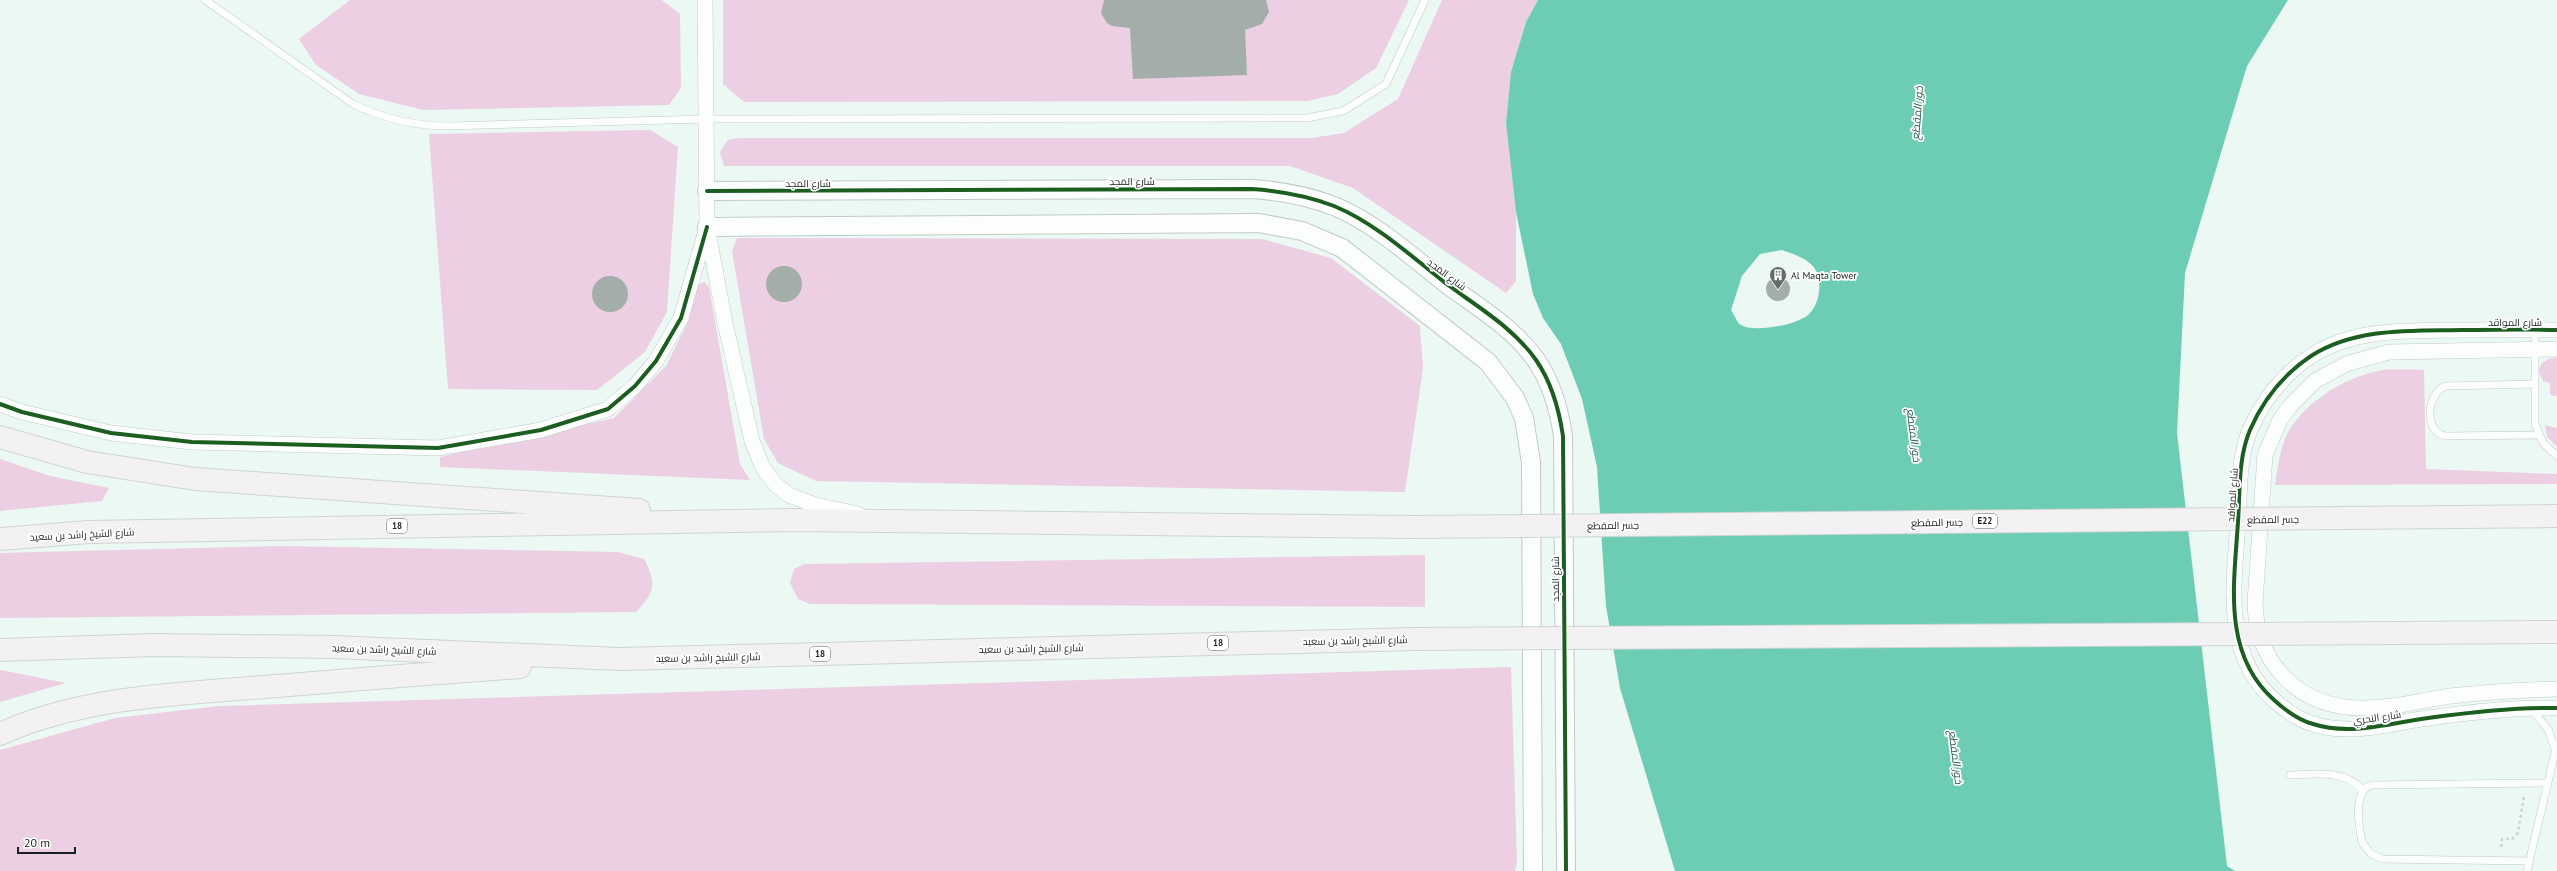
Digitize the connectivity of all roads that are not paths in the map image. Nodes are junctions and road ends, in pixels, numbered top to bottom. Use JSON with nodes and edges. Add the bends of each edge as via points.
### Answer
{"nodes":[{"id":1,"x":205,"y":0,"type":"edge"},
{"id":2,"x":705,"y":0,"type":"edge"},
{"id":3,"x":1425,"y":0,"type":"edge"},
{"id":4,"x":706,"y":119,"type":"junction"},
{"id":5,"x":707,"y":191,"type":"junction"},
{"id":6,"x":707,"y":227,"type":"junction"},
{"id":7,"x":2535,"y":329,"type":"junction"},
{"id":8,"x":2557,"y":330,"type":"edge"},
{"id":9,"x":2535,"y":348,"type":"junction"},
{"id":10,"x":2557,"y":349,"type":"edge"},
{"id":11,"x":2533,"y":384,"type":"junction"},
{"id":12,"x":0,"y":404,"type":"edge"},
{"id":13,"x":2537,"y":434,"type":"junction"},
{"id":14,"x":0,"y":437,"type":"edge"},
{"id":15,"x":2557,"y":456,"type":"edge"},
{"id":16,"x":2557,"y":516,"type":"edge"},
{"id":17,"x":794,"y":520,"type":"junction"},
{"id":18,"x":894,"y":522,"type":"junction"},
{"id":19,"x":1413,"y":527,"type":"joint"},
{"id":20,"x":0,"y":539,"type":"edge"},
{"id":21,"x":2557,"y":632,"type":"edge"},
{"id":22,"x":2238,"y":644,"type":"joint"},
{"id":23,"x":0,"y":650,"type":"edge"},
{"id":24,"x":620,"y":659,"type":"junction"},
{"id":25,"x":2557,"y":689,"type":"edge"},
{"id":26,"x":2530,"y":708,"type":"junction"},
{"id":27,"x":2557,"y":708,"type":"edge"},
{"id":28,"x":0,"y":734,"type":"edge"},
{"id":29,"x":2556,"y":747,"type":"edge"},
{"id":30,"x":2290,"y":775,"type":"dead end"},
{"id":31,"x":2547,"y":783,"type":"junction"},
{"id":32,"x":2363,"y":790,"type":"junction"},
{"id":33,"x":2529,"y":861,"type":"junction"},
{"id":34,"x":1533,"y":871,"type":"edge"},
{"id":35,"x":1566,"y":871,"type":"edge"},
{"id":36,"x":2527,"y":871,"type":"edge"}],
"edges":[{"from":1,"to":4,"type":"lane","via":[[354,104],[399,122],[423,126],[448,126]]},
{"from":2,"to":4,"type":"street"},
{"from":3,"to":4,"type":"lane","via":[[1386,84],[1343,111],[1307,118]]},
{"from":4,"to":5,"type":"street"},
{"from":5,"to":6,"type":"street"},
{"from":5,"to":35,"type":"street","name":"شارع المَجد","via":[[1252,189],[1294,194],[1335,207],[1373,227],[1508,330],[1536,360],[1547,378],[1560,416],[1563,436]]},
{"from":6,"to":12,"type":"street","via":[[681,318],[656,361],[635,386],[608,408],[541,430],[438,448],[192,442],[111,433],[22,412]]},
{"from":6,"to":18,"type":"street","via":[[725,323],[752,441],[764,468],[776,485],[789,495],[815,505]]},
{"from":6,"to":34,"type":"street","via":[[1260,223],[1316,236],[1360,260],[1488,362],[1515,398],[1524,418],[1531,462]]},
{"from":7,"to":8,"type":"street","name":"شارع المواقد"},
{"from":7,"to":9,"type":"lane"},
{"from":7,"to":22,"type":"street","name":"شارع المواقد","via":[[2410,331],[2361,336],[2337,343],[2311,356],[2285,377],[2264,402],[2249,432],[2241,464],[2233,608]]},
{"from":9,"to":10,"type":"street"},
{"from":9,"to":11,"type":"lane"},
{"from":9,"to":25,"type":"street","name":"شارع البَحرِي","via":[[2389,352],[2346,364],[2302,392],[2280,420],[2271,437],[2262,474],[2255,616],[2261,644],[2278,671],[2300,690],[2313,697],[2344,706],[2378,707],[2460,695]]},
{"from":11,"to":13,"type":"lane","via":[[2533,412]]},
{"from":11,"to":13,"type":"lane","via":[[2445,386],[2434,394],[2431,423],[2436,432],[2445,436]]},
{"from":13,"to":15,"type":"lane","via":[[2543,444]]},
{"from":14,"to":17,"type":"highway","via":[[87,462],[195,479]]},
{"from":16,"to":19,"type":"highway","name":"جسر المقطع","number":"E22","bridge":true},
{"from":17,"to":18,"type":"highway","name":"شارع الشيخ راشد بن سعيد","number":"18"},
{"from":17,"to":20,"type":"highway","name":"شارع الشيخ راشد بن سعيد","number":"18","via":[[105,532]]},
{"from":18,"to":19,"type":"highway","name":"شارع الشيخ راشد بن سعيد","number":"18"},
{"from":21,"to":24,"type":"highway","name":"شارع الشيخ راشد بن سعيد","number":"18","bridge":true,"via":[[1415,639]]},
{"from":22,"to":26,"type":"street","name":"شارع البَحرِي","via":[[2246,664],[2262,690],[2285,710],[2312,724],[2333,729],[2355,730],[2482,711]]},
{"from":23,"to":24,"type":"highway","name":"شارع الشيخ راشد بن سعيد","number":"18","via":[[154,645],[333,647]]},
{"from":24,"to":28,"type":"highway","via":[[145,696],[82,708]]},
{"from":26,"to":27,"type":"street","name":"شارع البَحرِي"},
{"from":26,"to":29,"type":"lane","via":[[2544,722]]},
{"from":29,"to":31,"type":"lane"},
{"from":30,"to":32,"type":"lane","via":[[2341,775],[2357,783]]},
{"from":31,"to":32,"type":"lane","via":[[2373,785]]},
{"from":31,"to":33,"type":"lane"},
{"from":32,"to":33,"type":"lane","via":[[2359,800],[2362,842],[2382,860]]},
{"from":33,"to":36,"type":"lane"}]}
